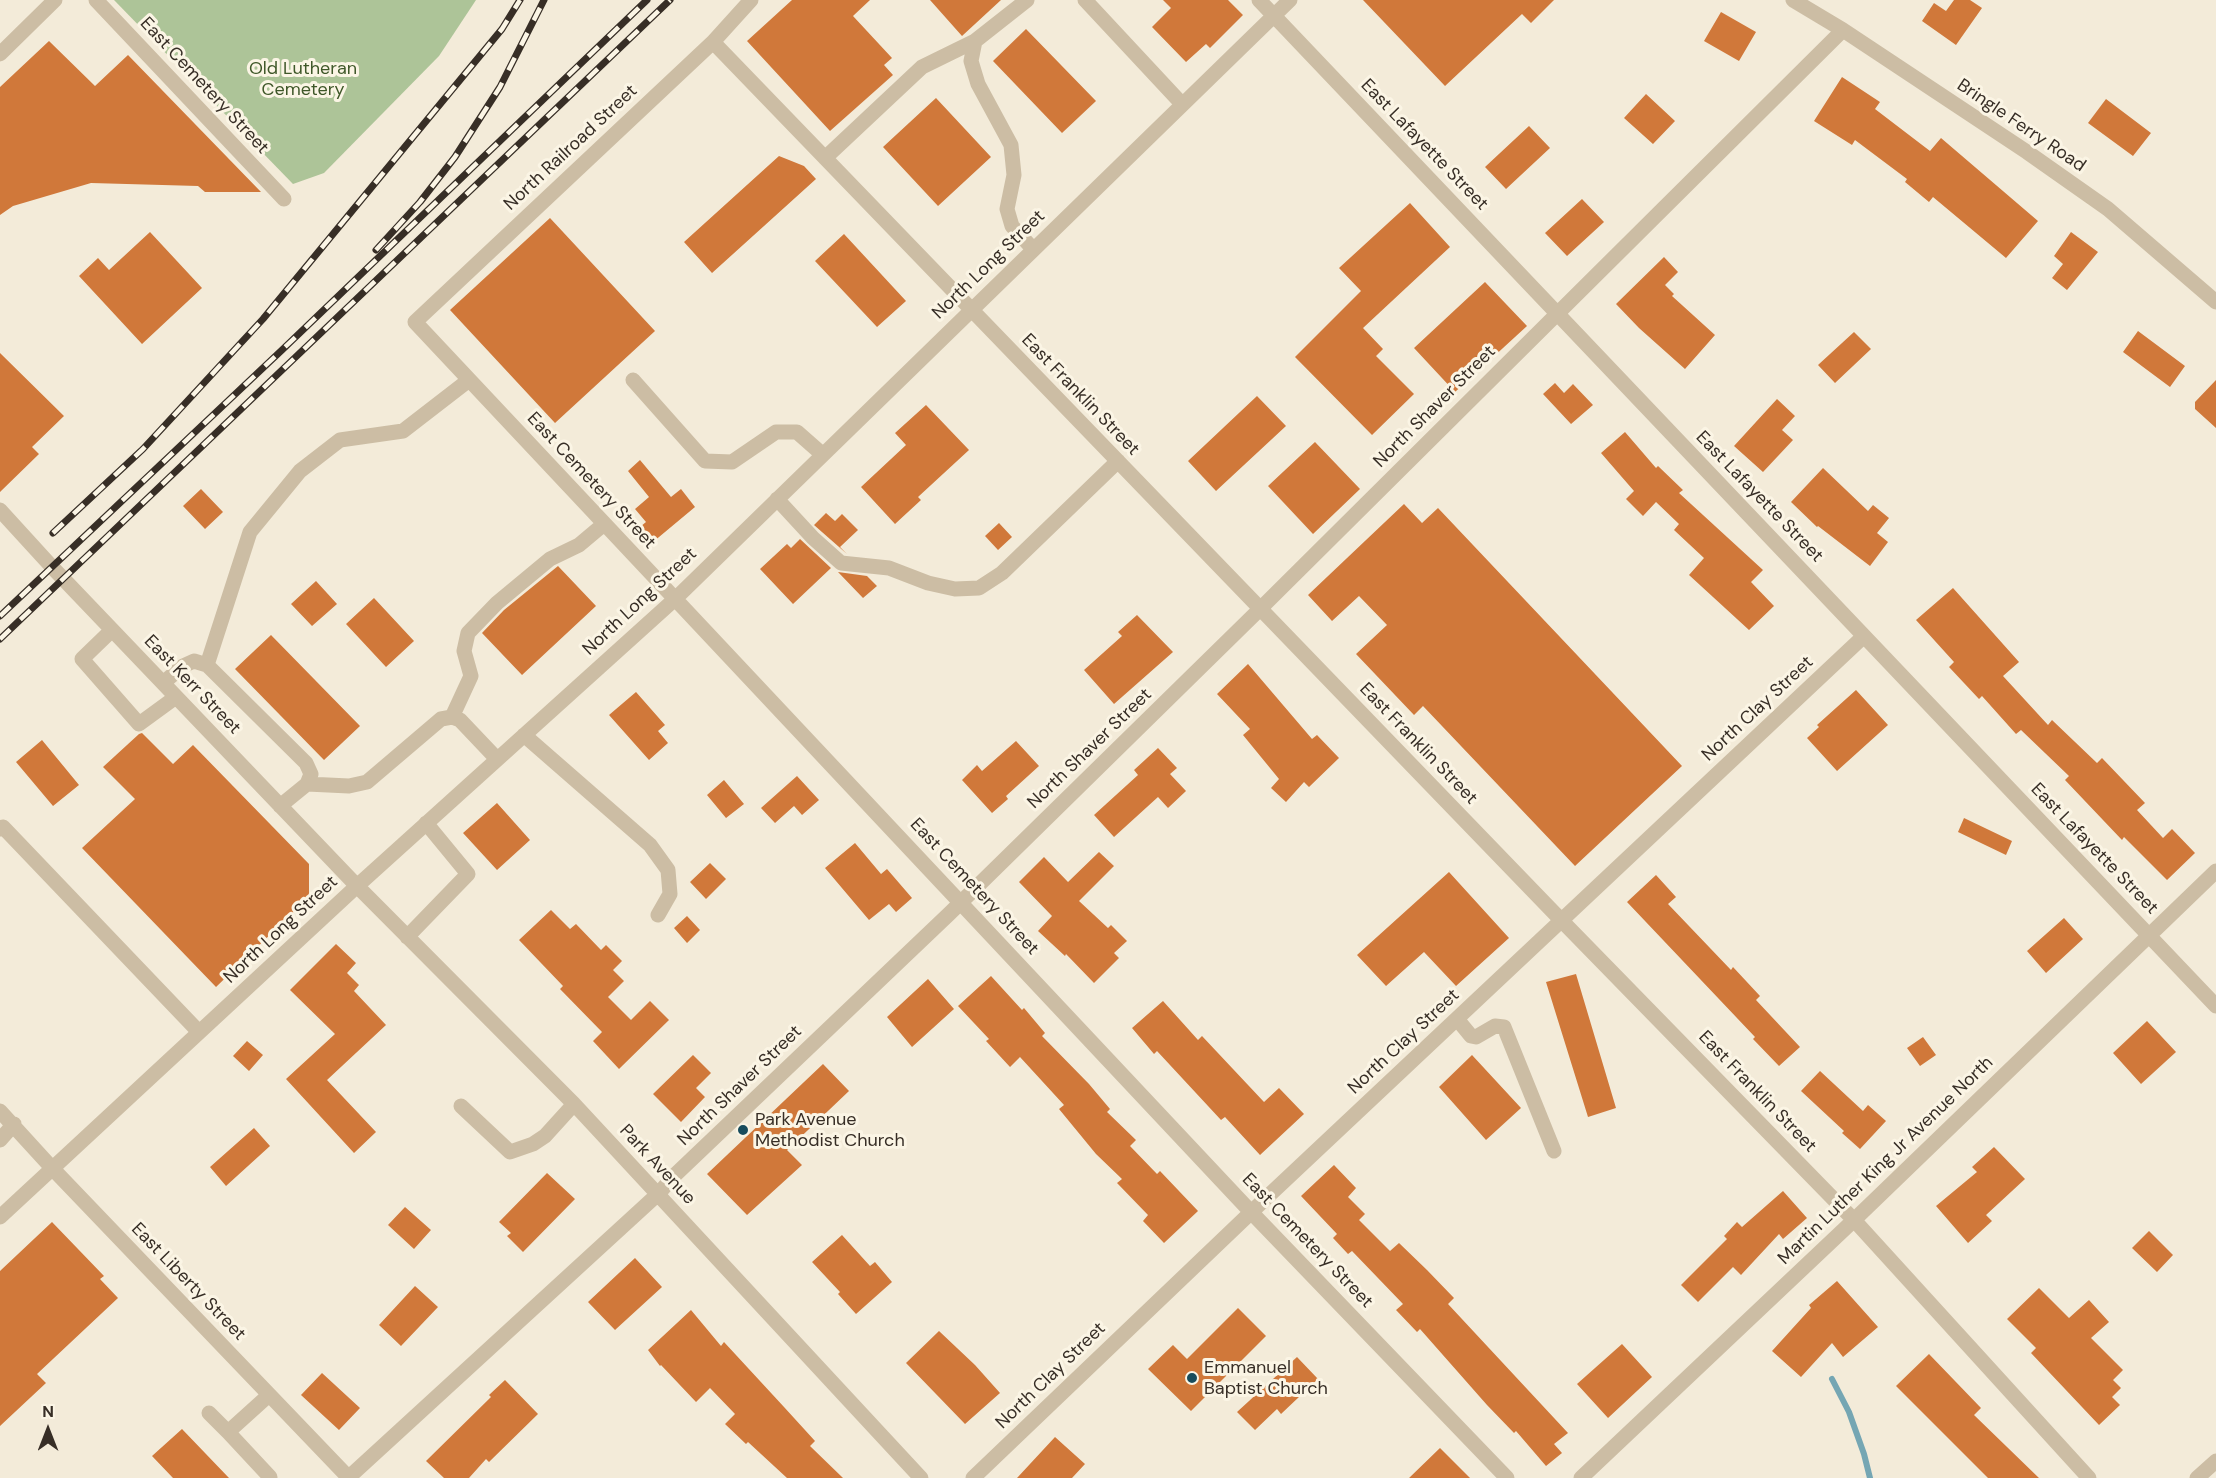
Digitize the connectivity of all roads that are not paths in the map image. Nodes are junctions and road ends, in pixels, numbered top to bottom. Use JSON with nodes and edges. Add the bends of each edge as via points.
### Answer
{"nodes":[{"id":1,"x":56,"y":0,"type":"edge"},
{"id":2,"x":96,"y":0,"type":"edge"},
{"id":3,"x":751,"y":0,"type":"edge"},
{"id":4,"x":1027,"y":0,"type":"edge"},
{"id":5,"x":1085,"y":0,"type":"edge"},
{"id":6,"x":1259,"y":0,"type":"edge"},
{"id":7,"x":1290,"y":0,"type":"edge"},
{"id":8,"x":1792,"y":0,"type":"edge"},
{"id":9,"x":1274,"y":15,"type":"junction"},
{"id":10,"x":1843,"y":30,"type":"junction"},
{"id":11,"x":975,"y":41,"type":"junction"},
{"id":12,"x":713,"y":42,"type":"junction"},
{"id":13,"x":0,"y":54,"type":"edge"},
{"id":14,"x":1182,"y":104,"type":"junction"},
{"id":15,"x":825,"y":158,"type":"junction"},
{"id":16,"x":284,"y":199,"type":"dead end"},
{"id":17,"x":1033,"y":249,"type":"junction"},
{"id":18,"x":2216,"y":302,"type":"edge"},
{"id":19,"x":970,"y":310,"type":"junction"},
{"id":20,"x":1557,"y":313,"type":"junction"},
{"id":21,"x":415,"y":322,"type":"joint"},
{"id":22,"x":469,"y":380,"type":"junction"},
{"id":23,"x":633,"y":380,"type":"dead end"},
{"id":24,"x":822,"y":454,"type":"junction"},
{"id":25,"x":1118,"y":461,"type":"junction"},
{"id":26,"x":777,"y":499,"type":"junction"},
{"id":27,"x":0,"y":510,"type":"edge"},
{"id":28,"x":604,"y":524,"type":"junction"},
{"id":29,"x":675,"y":598,"type":"junction"},
{"id":30,"x":1261,"y":608,"type":"junction"},
{"id":31,"x":112,"y":630,"type":"junction"},
{"id":32,"x":1864,"y":636,"type":"junction"},
{"id":33,"x":207,"y":665,"type":"junction"},
{"id":34,"x":163,"y":683,"type":"junction"},
{"id":35,"x":176,"y":697,"type":"junction"},
{"id":36,"x":452,"y":717,"type":"junction"},
{"id":37,"x":524,"y":735,"type":"junction"},
{"id":38,"x":497,"y":759,"type":"junction"},
{"id":39,"x":307,"y":784,"type":"junction"},
{"id":40,"x":280,"y":806,"type":"junction"},
{"id":41,"x":426,"y":823,"type":"junction"},
{"id":42,"x":0,"y":829,"type":"edge"},
{"id":43,"x":2216,"y":871,"type":"edge"},
{"id":44,"x":357,"y":886,"type":"junction"},
{"id":45,"x":961,"y":902,"type":"junction"},
{"id":46,"x":658,"y":915,"type":"dead end"},
{"id":47,"x":1562,"y":921,"type":"junction"},
{"id":48,"x":2148,"y":935,"type":"junction"},
{"id":49,"x":406,"y":937,"type":"junction"},
{"id":50,"x":2216,"y":1006,"type":"edge"},
{"id":51,"x":1457,"y":1019,"type":"junction"},
{"id":52,"x":199,"y":1032,"type":"junction"},
{"id":53,"x":574,"y":1104,"type":"junction"},
{"id":54,"x":461,"y":1106,"type":"dead end"},
{"id":55,"x":0,"y":1111,"type":"edge"},
{"id":56,"x":14,"y":1124,"type":"junction"},
{"id":57,"x":0,"y":1140,"type":"edge"},
{"id":58,"x":1554,"y":1151,"type":"dead end"},
{"id":59,"x":52,"y":1168,"type":"junction"},
{"id":60,"x":658,"y":1194,"type":"junction"},
{"id":61,"x":1251,"y":1212,"type":"junction"},
{"id":62,"x":0,"y":1216,"type":"edge"},
{"id":63,"x":1854,"y":1220,"type":"junction"},
{"id":64,"x":269,"y":1395,"type":"junction"},
{"id":65,"x":209,"y":1413,"type":"dead end"},
{"id":66,"x":228,"y":1432,"type":"junction"},
{"id":67,"x":2216,"y":1461,"type":"edge"},
{"id":68,"x":270,"y":1477,"type":"edge"},
{"id":69,"x":349,"y":1478,"type":"edge"},
{"id":70,"x":921,"y":1478,"type":"edge"},
{"id":71,"x":973,"y":1478,"type":"edge"},
{"id":72,"x":1507,"y":1478,"type":"edge"},
{"id":73,"x":1581,"y":1478,"type":"edge"},
{"id":74,"x":2089,"y":1478,"type":"edge"},
{"id":75,"x":2197,"y":1478,"type":"edge"}],
"edges":[{"from":1,"to":13,"type":"street"},
{"from":2,"to":16,"type":"street","name":"East Cemetery Street"},
{"from":3,"to":12,"type":"street","name":"North Railroad Street"},
{"from":4,"to":11,"type":"street"},
{"from":5,"to":14,"type":"street"},
{"from":6,"to":9,"type":"street"},
{"from":7,"to":9,"type":"street","name":"North Long Street"},
{"from":8,"to":10,"type":"street","name":"Bringle Ferry Road"},
{"from":9,"to":14,"type":"street","name":"North Long Street"},
{"from":9,"to":20,"type":"street","name":"East Lafayette Street"},
{"from":10,"to":18,"type":"street","name":"Bringle Ferry Road","via":[[2108,209]]},
{"from":10,"to":20,"type":"street","name":"North Shaver Street"},
{"from":11,"to":15,"type":"street","via":[[922,67]]},
{"from":11,"to":17,"type":"street","via":[[971,61],[978,84],[1011,145],[1014,175],[1007,209],[1012,226]]},
{"from":12,"to":15,"type":"street","name":"East Franklin Street"},
{"from":12,"to":21,"type":"street","name":"North Railroad Street"},
{"from":14,"to":17,"type":"street","name":"North Long Street"},
{"from":15,"to":19,"type":"street","name":"East Franklin Street"},
{"from":17,"to":19,"type":"street","name":"North Long Street"},
{"from":19,"to":24,"type":"street","name":"North Long Street"},
{"from":19,"to":25,"type":"street","name":"East Franklin Street"},
{"from":20,"to":30,"type":"street","name":"North Shaver Street"},
{"from":20,"to":32,"type":"street","name":"East Lafayette Street"},
{"from":21,"to":22,"type":"street","name":"East Cemetery Street"},
{"from":22,"to":28,"type":"street","name":"East Cemetery Street"},
{"from":22,"to":33,"type":"street","via":[[403,431],[340,440],[300,471],[250,532]]},
{"from":23,"to":24,"type":"street","via":[[705,461],[732,462],[776,432],[797,432]]},
{"from":24,"to":26,"type":"street","name":"North Long Street"},
{"from":25,"to":26,"type":"street","via":[[1002,573],[979,588],[955,589],[928,584],[889,568],[841,563]]},
{"from":25,"to":30,"type":"street","name":"East Franklin Street"},
{"from":26,"to":29,"type":"street","name":"North Long Street"},
{"from":27,"to":31,"type":"street","name":"East Kerr Street"},
{"from":28,"to":29,"type":"street","name":"East Cemetery Street"},
{"from":28,"to":36,"type":"street","via":[[579,545],[550,559],[468,633],[464,651],[471,676]]},
{"from":29,"to":37,"type":"street","name":"North Long Street"},
{"from":29,"to":45,"type":"street","name":"East Cemetery Street"},
{"from":30,"to":45,"type":"street","name":"North Shaver Street"},
{"from":30,"to":47,"type":"street","name":"East Franklin Street"},
{"from":31,"to":34,"type":"street","name":"East Kerr Street"},
{"from":31,"to":35,"type":"street","via":[[82,659],[139,724]]},
{"from":32,"to":47,"type":"street","name":"North Clay Street"},
{"from":32,"to":48,"type":"street","name":"East Lafayette Street"},
{"from":33,"to":34,"type":"street","via":[[194,661]]},
{"from":33,"to":39,"type":"street","via":[[306,763],[311,774]]},
{"from":34,"to":35,"type":"street","name":"East Kerr Street"},
{"from":35,"to":40,"type":"street","name":"East Kerr Street"},
{"from":36,"to":38,"type":"street","via":[[460,720]]},
{"from":36,"to":39,"type":"street","via":[[441,719],[367,782],[349,786]]},
{"from":37,"to":38,"type":"street","name":"North Long Street"},
{"from":37,"to":46,"type":"street","via":[[650,845],[668,870],[670,894]]},
{"from":38,"to":41,"type":"street","name":"North Long Street"},
{"from":39,"to":40,"type":"street"},
{"from":40,"to":44,"type":"street","name":"East Kerr Street"},
{"from":41,"to":44,"type":"street","name":"North Long Street"},
{"from":41,"to":49,"type":"street","via":[[468,874]]},
{"from":42,"to":52,"type":"street","via":[[3,826]]},
{"from":43,"to":48,"type":"street","name":"Martin Luther King Jr Avenue North"},
{"from":44,"to":49,"type":"street","name":"Park Avenue"},
{"from":44,"to":52,"type":"street","name":"North Long Street"},
{"from":45,"to":60,"type":"street","name":"North Shaver Street"},
{"from":45,"to":61,"type":"street","name":"East Cemetery Street"},
{"from":47,"to":51,"type":"street","name":"North Clay Street"},
{"from":47,"to":63,"type":"street","name":"East Franklin Street"},
{"from":48,"to":50,"type":"street","name":"East Lafayette Street"},
{"from":48,"to":63,"type":"street","name":"Martin Luther King Jr Avenue North"},
{"from":49,"to":53,"type":"street","name":"Park Avenue"},
{"from":51,"to":58,"type":"street","via":[[1476,1037],[1495,1026],[1504,1027]]},
{"from":51,"to":61,"type":"street","name":"North Clay Street"},
{"from":52,"to":59,"type":"street","name":"North Long Street"},
{"from":53,"to":54,"type":"street","via":[[545,1136],[510,1152]]},
{"from":53,"to":60,"type":"street","name":"Park Avenue"},
{"from":55,"to":56,"type":"street","name":"East Liberty Street"},
{"from":56,"to":57,"type":"street"},
{"from":56,"to":59,"type":"street","name":"East Liberty Street"},
{"from":59,"to":62,"type":"street","name":"North Long Street"},
{"from":59,"to":64,"type":"street","name":"East Liberty Street"},
{"from":60,"to":69,"type":"street","name":"North Shaver Street"},
{"from":60,"to":70,"type":"street","name":"Park Avenue"},
{"from":61,"to":71,"type":"street","name":"North Clay Street"},
{"from":61,"to":72,"type":"street","name":"East Cemetery Street"},
{"from":63,"to":73,"type":"street","name":"Martin Luther King Jr Avenue North"},
{"from":63,"to":74,"type":"street","name":"East Franklin Street"},
{"from":64,"to":66,"type":"street"},
{"from":64,"to":69,"type":"street","name":"East Liberty Street"},
{"from":65,"to":66,"type":"street"},
{"from":66,"to":68,"type":"street"},
{"from":67,"to":75,"type":"street"}]}
